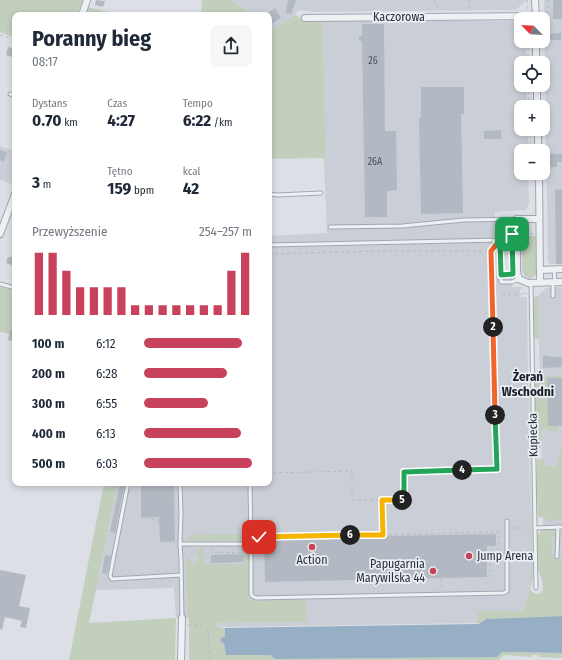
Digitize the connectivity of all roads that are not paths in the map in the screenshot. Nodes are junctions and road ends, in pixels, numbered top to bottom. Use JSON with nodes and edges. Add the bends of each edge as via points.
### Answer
{"nodes":[{"id":1,"x":87,"y":0,"type":"edge"},
{"id":2,"x":535,"y":0,"type":"edge"},
{"id":3,"x":83,"y":12,"type":"edge"},
{"id":4,"x":536,"y":12,"type":"edge"},
{"id":5,"x":514,"y":16,"type":"edge"},
{"id":6,"x":305,"y":18,"type":"road end"},
{"id":7,"x":538,"y":180,"type":"edge"},
{"id":8,"x":321,"y":193,"type":"dead end"},
{"id":9,"x":272,"y":194,"type":"edge"},
{"id":10,"x":12,"y":206,"type":"edge"},
{"id":11,"x":517,"y":219,"type":"junction"},
{"id":12,"x":539,"y":219,"type":"junction"},
{"id":13,"x":499,"y":220,"type":"junction"},
{"id":14,"x":330,"y":227,"type":"dead end"},
{"id":15,"x":0,"y":234,"type":"edge"},
{"id":16,"x":500,"y":240,"type":"junction"},
{"id":17,"x":272,"y":245,"type":"edge"},
{"id":18,"x":554,"y":269,"type":"junction"},
{"id":19,"x":562,"y":269,"type":"edge"},
{"id":20,"x":541,"y":270,"type":"junction"},
{"id":21,"x":519,"y":279,"type":"junction"},
{"id":22,"x":540,"y":282,"type":"junction"},
{"id":23,"x":554,"y":282,"type":"junction"},
{"id":24,"x":562,"y":282,"type":"edge"},
{"id":25,"x":531,"y":283,"type":"junction"},
{"id":26,"x":0,"y":284,"type":"edge"},
{"id":27,"x":12,"y":287,"type":"edge"},
{"id":28,"x":553,"y":296,"type":"dead end"},
{"id":29,"x":127,"y":486,"type":"edge"},
{"id":30,"x":180,"y":486,"type":"edge"},
{"id":31,"x":250,"y":486,"type":"edge"},
{"id":32,"x":507,"y":521,"type":"dead end"},
{"id":33,"x":558,"y":527,"type":"junction"},
{"id":34,"x":562,"y":527,"type":"edge"},
{"id":35,"x":535,"y":528,"type":"junction"},
{"id":36,"x":180,"y":544,"type":"junction"},
{"id":37,"x":251,"y":544,"type":"junction"},
{"id":38,"x":557,"y":557,"type":"dead end"},
{"id":39,"x":181,"y":575,"type":"junction"},
{"id":40,"x":536,"y":588,"type":"dead end"},
{"id":41,"x":182,"y":618,"type":"joint"},
{"id":42,"x":181,"y":660,"type":"edge"}],
"edges":[{"from":1,"to":3,"type":"street"},
{"from":2,"to":4,"type":"street"},
{"from":5,"to":6,"type":"street","name":"Kaczorowa"},
{"from":7,"to":12,"type":"street"},
{"from":8,"to":9,"type":"lane"},
{"from":10,"to":15,"type":"street"},
{"from":11,"to":12,"type":"street"},
{"from":11,"to":13,"type":"lane"},
{"from":11,"to":21,"type":"street"},
{"from":12,"to":20,"type":"street"},
{"from":13,"to":14,"type":"lane"},
{"from":13,"to":16,"type":"lane"},
{"from":16,"to":17,"type":"lane"},
{"from":16,"to":21,"type":"lane","via":[[501,282]]},
{"from":18,"to":19,"type":"street"},
{"from":18,"to":20,"type":"street"},
{"from":18,"to":23,"type":"lane"},
{"from":20,"to":22,"type":"street"},
{"from":21,"to":25,"type":"street"},
{"from":22,"to":23,"type":"street"},
{"from":22,"to":25,"type":"street"},
{"from":23,"to":24,"type":"street"},
{"from":23,"to":28,"type":"lane"},
{"from":25,"to":35,"type":"lane","name":"Kupiecka"},
{"from":26,"to":27,"type":"lane"},
{"from":29,"to":39,"type":"lane","via":[[110,576],[112,579]]},
{"from":30,"to":36,"type":"lane"},
{"from":31,"to":37,"type":"lane"},
{"from":32,"to":37,"type":"lane","via":[[507,591],[504,593],[256,598],[251,594]]},
{"from":33,"to":34,"type":"lane"},
{"from":33,"to":35,"type":"lane"},
{"from":33,"to":38,"type":"lane"},
{"from":35,"to":40,"type":"lane","name":"Kupiecka"},
{"from":36,"to":37,"type":"lane"},
{"from":36,"to":39,"type":"lane"},
{"from":39,"to":41,"type":"lane"},
{"from":41,"to":42,"type":"street"}]}
